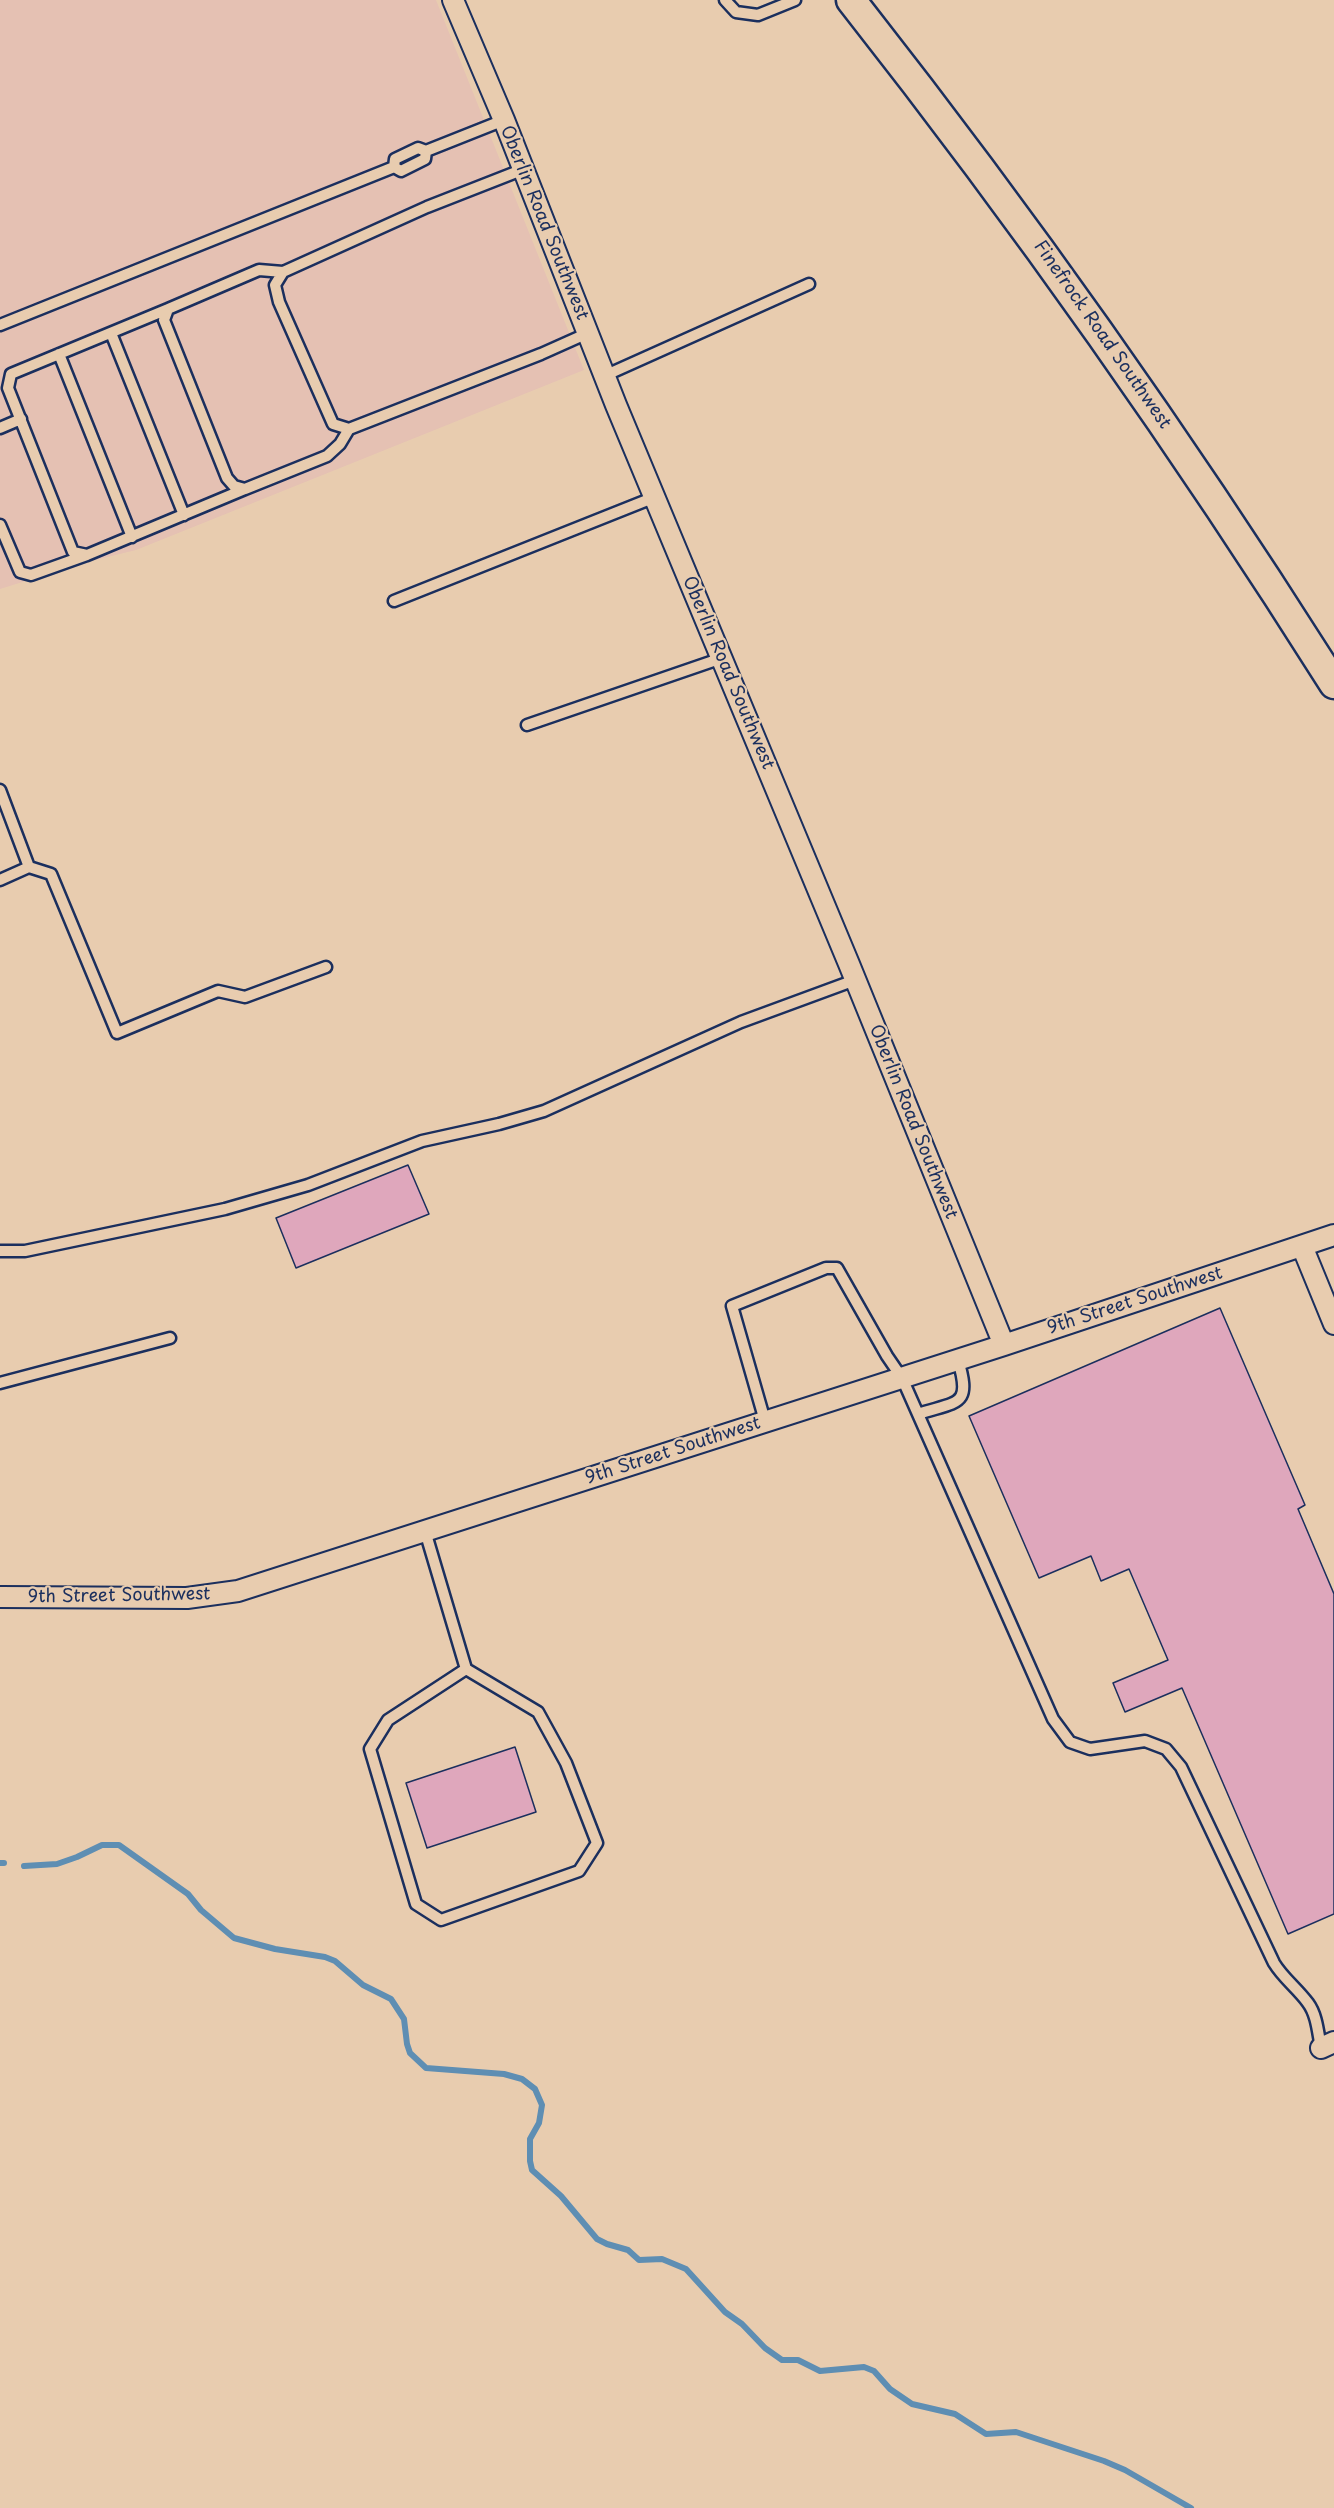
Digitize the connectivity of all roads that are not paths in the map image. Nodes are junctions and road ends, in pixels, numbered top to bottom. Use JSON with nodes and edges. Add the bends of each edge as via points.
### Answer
{"nodes":[{"id":1,"x":725,"y":0,"type":"edge"},
{"id":2,"x":795,"y":0,"type":"edge"},
{"id":3,"x":851,"y":0,"type":"edge"},
{"id":4,"x":459,"y":3,"type":"edge"},
{"id":5,"x":504,"y":120,"type":"junction"},
{"id":6,"x":524,"y":170,"type":"junction"},
{"id":7,"x":283,"y":272,"type":"junction"},
{"id":8,"x":809,"y":284,"type":"dead end"},
{"id":9,"x":168,"y":309,"type":"junction"},
{"id":10,"x":0,"y":325,"type":"edge"},
{"id":11,"x":111,"y":333,"type":"junction"},
{"id":12,"x":588,"y":333,"type":"junction"},
{"id":13,"x":59,"y":354,"type":"junction"},
{"id":14,"x":604,"y":376,"type":"junction"},
{"id":15,"x":21,"y":419,"type":"junction"},
{"id":16,"x":0,"y":428,"type":"edge"},
{"id":17,"x":349,"y":429,"type":"junction"},
{"id":18,"x":245,"y":489,"type":"junction"},
{"id":19,"x":655,"y":497,"type":"junction"},
{"id":20,"x":184,"y":515,"type":"junction"},
{"id":21,"x":0,"y":525,"type":"edge"},
{"id":22,"x":132,"y":537,"type":"junction"},
{"id":23,"x":87,"y":555,"type":"junction"},
{"id":24,"x":394,"y":601,"type":"dead end"},
{"id":25,"x":722,"y":658,"type":"junction"},
{"id":26,"x":1334,"y":684,"type":"edge"},
{"id":27,"x":527,"y":725,"type":"dead end"},
{"id":28,"x":0,"y":790,"type":"edge"},
{"id":29,"x":29,"y":867,"type":"junction"},
{"id":30,"x":0,"y":880,"type":"edge"},
{"id":31,"x":326,"y":967,"type":"dead end"},
{"id":32,"x":855,"y":980,"type":"junction"},
{"id":33,"x":1334,"y":1235,"type":"edge"},
{"id":34,"x":1302,"y":1246,"type":"junction"},
{"id":35,"x":0,"y":1251,"type":"edge"},
{"id":36,"x":1334,"y":1324,"type":"edge"},
{"id":37,"x":170,"y":1338,"type":"dead end"},
{"id":38,"x":1004,"y":1345,"type":"junction"},
{"id":39,"x":958,"y":1360,"type":"junction"},
{"id":40,"x":902,"y":1377,"type":"junction"},
{"id":41,"x":0,"y":1383,"type":"edge"},
{"id":42,"x":918,"y":1414,"type":"junction"},
{"id":43,"x":765,"y":1421,"type":"junction"},
{"id":44,"x":424,"y":1531,"type":"junction"},
{"id":45,"x":0,"y":1597,"type":"edge"},
{"id":46,"x":466,"y":1670,"type":"junction"},
{"id":47,"x":1328,"y":2045,"type":"edge"}],
"edges":[{"from":1,"to":2,"type":"lane","via":[[736,12],[758,15]]},
{"from":3,"to":26,"type":"main road","name":"Finefrock Road Southwest","via":[[1010,206],[1110,344]]},
{"from":4,"to":5,"type":"street","name":"Oberlin Road Southwest"},
{"from":5,"to":6,"type":"street","name":"Oberlin Road Southwest"},
{"from":5,"to":10,"type":"lane","via":[[426,151],[418,148],[394,159],[394,167]]},
{"from":6,"to":7,"type":"lane","via":[[427,207]]},
{"from":6,"to":12,"type":"street","name":"Oberlin Road Southwest"},
{"from":7,"to":9,"type":"lane","via":[[259,270]]},
{"from":7,"to":17,"type":"lane","via":[[275,285],[279,302],[333,424]]},
{"from":8,"to":14,"type":"lane"},
{"from":9,"to":11,"type":"lane"},
{"from":9,"to":18,"type":"lane","via":[[164,320],[227,478],[234,486]]},
{"from":11,"to":13,"type":"lane"},
{"from":11,"to":20,"type":"lane"},
{"from":12,"to":14,"type":"street","name":"Oberlin Road Southwest"},
{"from":12,"to":17,"type":"lane"},
{"from":13,"to":15,"type":"lane","via":[[10,374],[8,388]]},
{"from":13,"to":22,"type":"lane"},
{"from":14,"to":19,"type":"street","name":"Oberlin Road Southwest"},
{"from":15,"to":16,"type":"lane"},
{"from":15,"to":23,"type":"lane","via":[[73,552]]},
{"from":17,"to":18,"type":"lane","via":[[327,456]]},
{"from":18,"to":20,"type":"lane"},
{"from":19,"to":24,"type":"lane"},
{"from":19,"to":25,"type":"street","name":"Oberlin Road Southwest"},
{"from":20,"to":22,"type":"lane"},
{"from":21,"to":23,"type":"lane","via":[[20,572],[31,575]]},
{"from":22,"to":23,"type":"lane"},
{"from":25,"to":27,"type":"lane"},
{"from":25,"to":32,"type":"street","name":"Oberlin Road Southwest"},
{"from":28,"to":29,"type":"lane"},
{"from":29,"to":30,"type":"lane"},
{"from":29,"to":31,"type":"lane","via":[[51,874],[117,1033],[218,991],[245,998]]},
{"from":32,"to":35,"type":"lane","via":[[741,1022],[544,1111],[422,1141],[308,1185],[225,1209],[25,1251]]},
{"from":32,"to":38,"type":"street","name":"Oberlin Road Southwest"},
{"from":33,"to":34,"type":"street","name":"9th Street Southwest"},
{"from":34,"to":36,"type":"street"},
{"from":34,"to":38,"type":"street","name":"9th Street Southwest"},
{"from":37,"to":41,"type":"lane"},
{"from":38,"to":39,"type":"street","name":"9th Street Southwest"},
{"from":39,"to":40,"type":"street","name":"9th Street Southwest"},
{"from":39,"to":42,"type":"lane","via":[[965,1385],[963,1396]]},
{"from":40,"to":42,"type":"lane"},
{"from":40,"to":43,"type":"street","name":"9th Street Southwest"},
{"from":40,"to":43,"type":"lane","via":[[837,1268],[826,1268],[732,1306]]},
{"from":42,"to":47,"type":"lane","via":[[1053,1719],[1070,1742],[1090,1749],[1145,1741],[1166,1749],[1181,1767],[1274,1963],[1308,2003]]},
{"from":43,"to":44,"type":"street","name":"9th Street Southwest"},
{"from":44,"to":45,"type":"street","name":"9th Street Southwest","via":[[213,1596]]},
{"from":44,"to":46,"type":"lane"},
{"from":46,"to":46,"type":"lane","via":[[538,1712],[566,1763],[597,1843],[579,1871],[441,1920],[416,1904],[370,1749],[388,1720]]}]}
